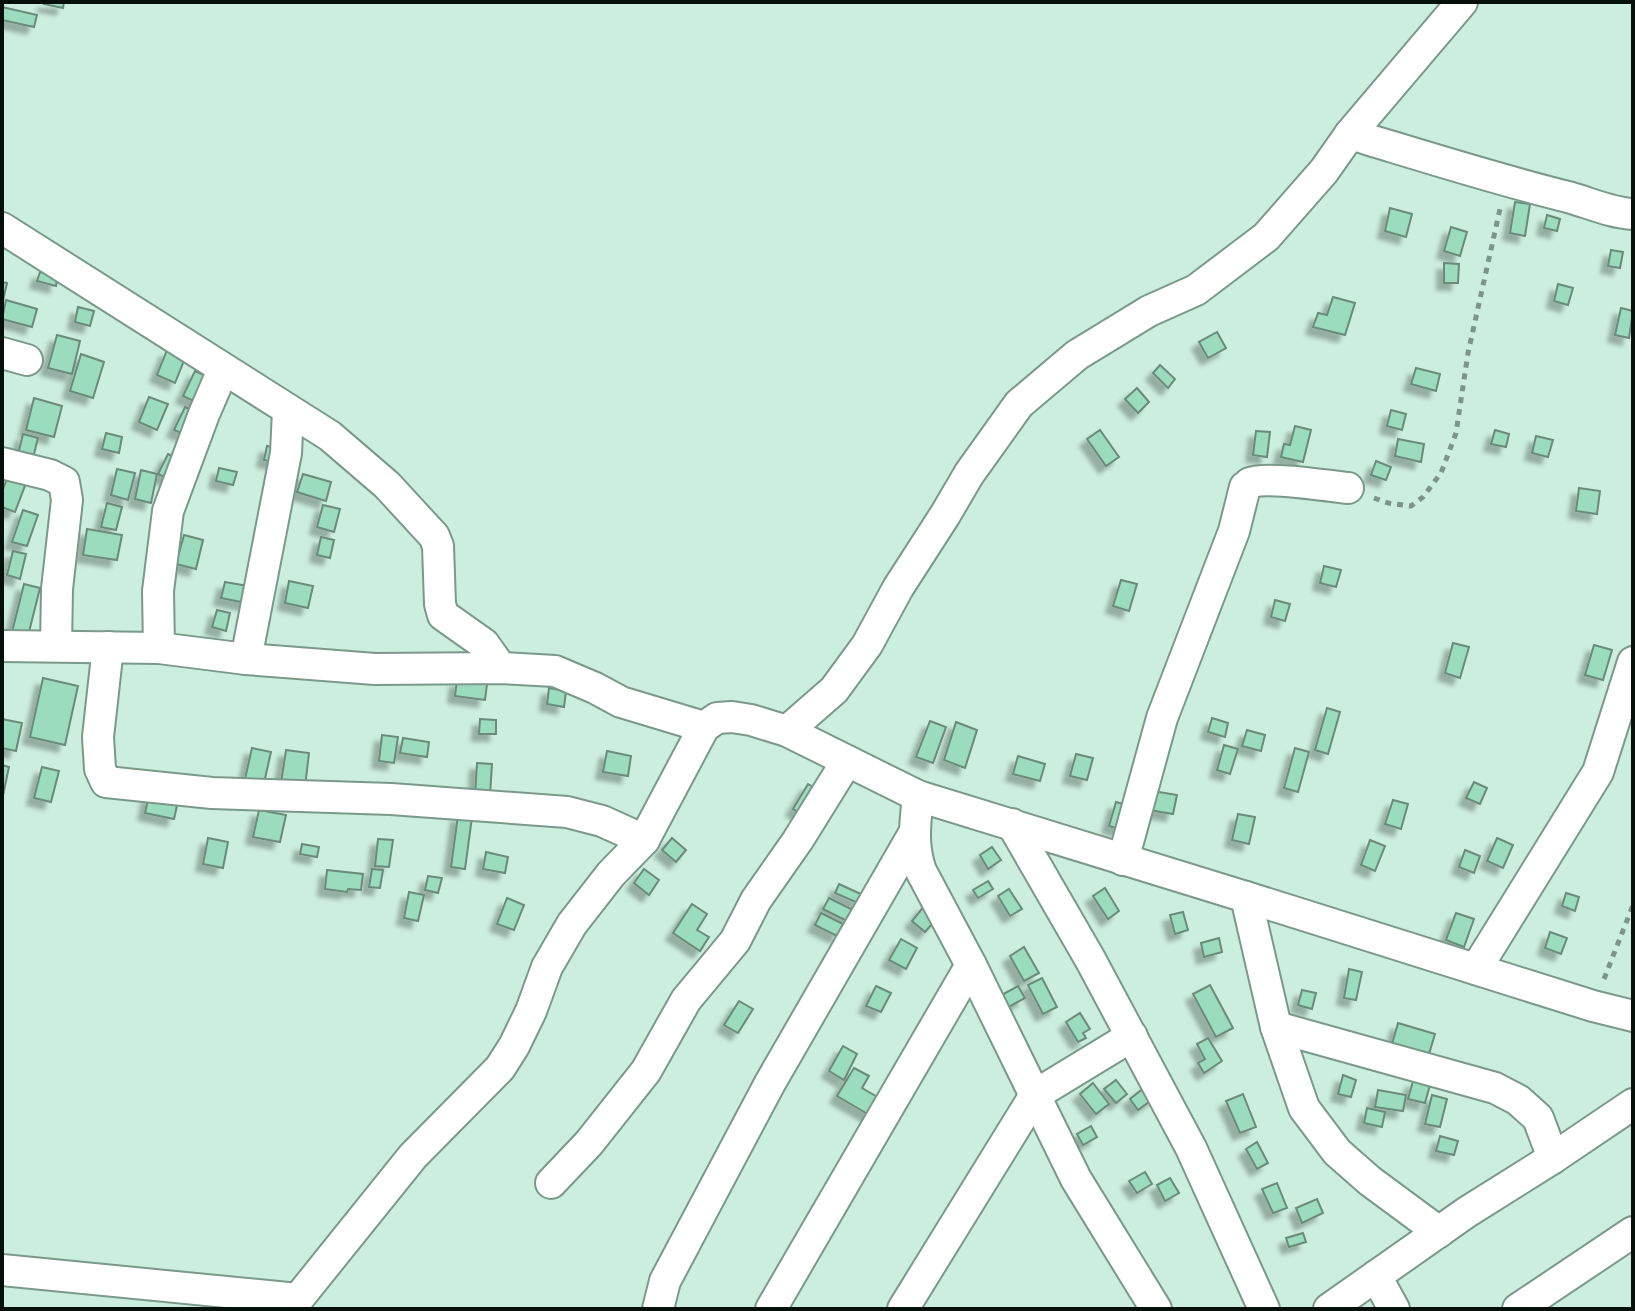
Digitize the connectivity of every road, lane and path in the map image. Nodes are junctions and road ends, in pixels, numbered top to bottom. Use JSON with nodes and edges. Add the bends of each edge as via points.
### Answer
{"nodes":[{"id":1,"x":1462,"y":2,"type":"edge"},
{"id":2,"x":1350,"y":134,"type":"junction"},
{"id":3,"x":1507,"y":181,"type":"junction"},
{"id":4,"x":1633,"y":214,"type":"edge"},
{"id":5,"x":2,"y":228,"type":"edge"},
{"id":6,"x":223,"y":370,"type":"junction"},
{"id":7,"x":288,"y":411,"type":"junction"},
{"id":8,"x":2,"y":463,"type":"edge"},
{"id":9,"x":1348,"y":488,"type":"joint"},
{"id":10,"x":2,"y":646,"type":"edge"},
{"id":11,"x":56,"y":646,"type":"junction"},
{"id":12,"x":108,"y":647,"type":"junction"},
{"id":13,"x":159,"y":648,"type":"junction"},
{"id":14,"x":246,"y":659,"type":"junction"},
{"id":15,"x":1633,"y":662,"type":"edge"},
{"id":16,"x":501,"y":668,"type":"junction"},
{"id":17,"x":704,"y":727,"type":"junction"},
{"id":18,"x":787,"y":731,"type":"junction"},
{"id":19,"x":847,"y":761,"type":"junction"},
{"id":20,"x":918,"y":796,"type":"junction"},
{"id":21,"x":1012,"y":824,"type":"junction"},
{"id":22,"x":913,"y":835,"type":"junction"},
{"id":23,"x":644,"y":840,"type":"junction"},
{"id":24,"x":1123,"y":860,"type":"junction"},
{"id":25,"x":1246,"y":897,"type":"junction"},
{"id":26,"x":1633,"y":905,"type":"edge"},
{"id":27,"x":971,"y":965,"type":"junction"},
{"id":28,"x":1476,"y":969,"type":"junction"},
{"id":29,"x":1593,"y":1006,"type":"junction"},
{"id":30,"x":1633,"y":1016,"type":"edge"},
{"id":31,"x":1276,"y":1027,"type":"junction"},
{"id":32,"x":1132,"y":1036,"type":"junction"},
{"id":33,"x":1035,"y":1095,"type":"junction"},
{"id":34,"x":1633,"y":1104,"type":"edge"},
{"id":35,"x":1553,"y":1158,"type":"junction"},
{"id":36,"x":551,"y":1183,"type":"dead end"},
{"id":37,"x":1439,"y":1232,"type":"junction"},
{"id":38,"x":1633,"y":1232,"type":"edge"},
{"id":39,"x":2,"y":1270,"type":"edge"},
{"id":40,"x":1376,"y":1276,"type":"junction"},
{"id":41,"x":296,"y":1304,"type":"edge"},
{"id":42,"x":658,"y":1309,"type":"edge"},
{"id":43,"x":771,"y":1309,"type":"edge"},
{"id":44,"x":903,"y":1309,"type":"edge"},
{"id":45,"x":1156,"y":1309,"type":"edge"},
{"id":46,"x":1264,"y":1309,"type":"edge"},
{"id":47,"x":1329,"y":1309,"type":"edge"},
{"id":48,"x":1394,"y":1309,"type":"edge"},
{"id":49,"x":1518,"y":1309,"type":"edge"}],
"edges":[{"from":1,"to":2,"type":"street"},
{"from":2,"to":3,"type":"street"},
{"from":2,"to":18,"type":"street","via":[[1266,237],[1196,290],[1149,311],[1077,355],[1019,404],[969,474],[867,645],[834,690]]},
{"from":3,"to":4,"type":"street"},
{"from":3,"to":9,"type":"path","via":[[1468,353],[1456,433],[1441,473],[1411,506]]},
{"from":5,"to":6,"type":"street"},
{"from":6,"to":7,"type":"street"},
{"from":6,"to":13,"type":"street","via":[[168,511],[158,591]]},
{"from":7,"to":14,"type":"street","via":[[286,453]]},
{"from":7,"to":16,"type":"street","via":[[330,436],[387,485],[434,536],[443,615],[484,644]]},
{"from":8,"to":11,"type":"street","via":[[64,482]]},
{"from":9,"to":24,"type":"street","via":[[1262,481],[1245,487],[1234,531],[1162,718]]},
{"from":10,"to":11,"type":"street"},
{"from":11,"to":12,"type":"street"},
{"from":12,"to":13,"type":"street"},
{"from":12,"to":23,"type":"street","via":[[98,737],[106,782],[212,793],[567,812]]},
{"from":13,"to":14,"type":"street"},
{"from":14,"to":16,"type":"street","via":[[375,669]]},
{"from":15,"to":28,"type":"street","via":[[1598,772]]},
{"from":16,"to":17,"type":"street","via":[[555,671],[621,702]]},
{"from":17,"to":18,"type":"street","via":[[717,718],[732,717]]},
{"from":17,"to":23,"type":"street"},
{"from":18,"to":19,"type":"street"},
{"from":19,"to":20,"type":"street"},
{"from":19,"to":36,"type":"street","via":[[735,941],[686,1000],[646,1071]]},
{"from":20,"to":21,"type":"street"},
{"from":20,"to":22,"type":"street"},
{"from":21,"to":24,"type":"street"},
{"from":21,"to":32,"type":"street"},
{"from":22,"to":27,"type":"street","via":[[921,871]]},
{"from":22,"to":42,"type":"street","via":[[770,1083],[665,1281]]},
{"from":23,"to":41,"type":"street","via":[[572,924],[500,1068],[413,1156]]},
{"from":24,"to":25,"type":"street"},
{"from":25,"to":28,"type":"street"},
{"from":25,"to":31,"type":"street"},
{"from":26,"to":29,"type":"path"},
{"from":27,"to":33,"type":"street"},
{"from":27,"to":43,"type":"street"},
{"from":28,"to":29,"type":"street"},
{"from":29,"to":30,"type":"street"},
{"from":31,"to":35,"type":"street","via":[[1495,1088],[1538,1118]]},
{"from":31,"to":37,"type":"street","via":[[1304,1108],[1337,1152]]},
{"from":32,"to":33,"type":"street"},
{"from":32,"to":46,"type":"street","via":[[1191,1148]]},
{"from":33,"to":44,"type":"street"},
{"from":33,"to":45,"type":"street","via":[[1076,1179]]},
{"from":34,"to":35,"type":"street"},
{"from":35,"to":37,"type":"street"},
{"from":37,"to":40,"type":"street"},
{"from":38,"to":49,"type":"street"},
{"from":39,"to":41,"type":"street"},
{"from":40,"to":47,"type":"street"},
{"from":40,"to":48,"type":"street"}]}
